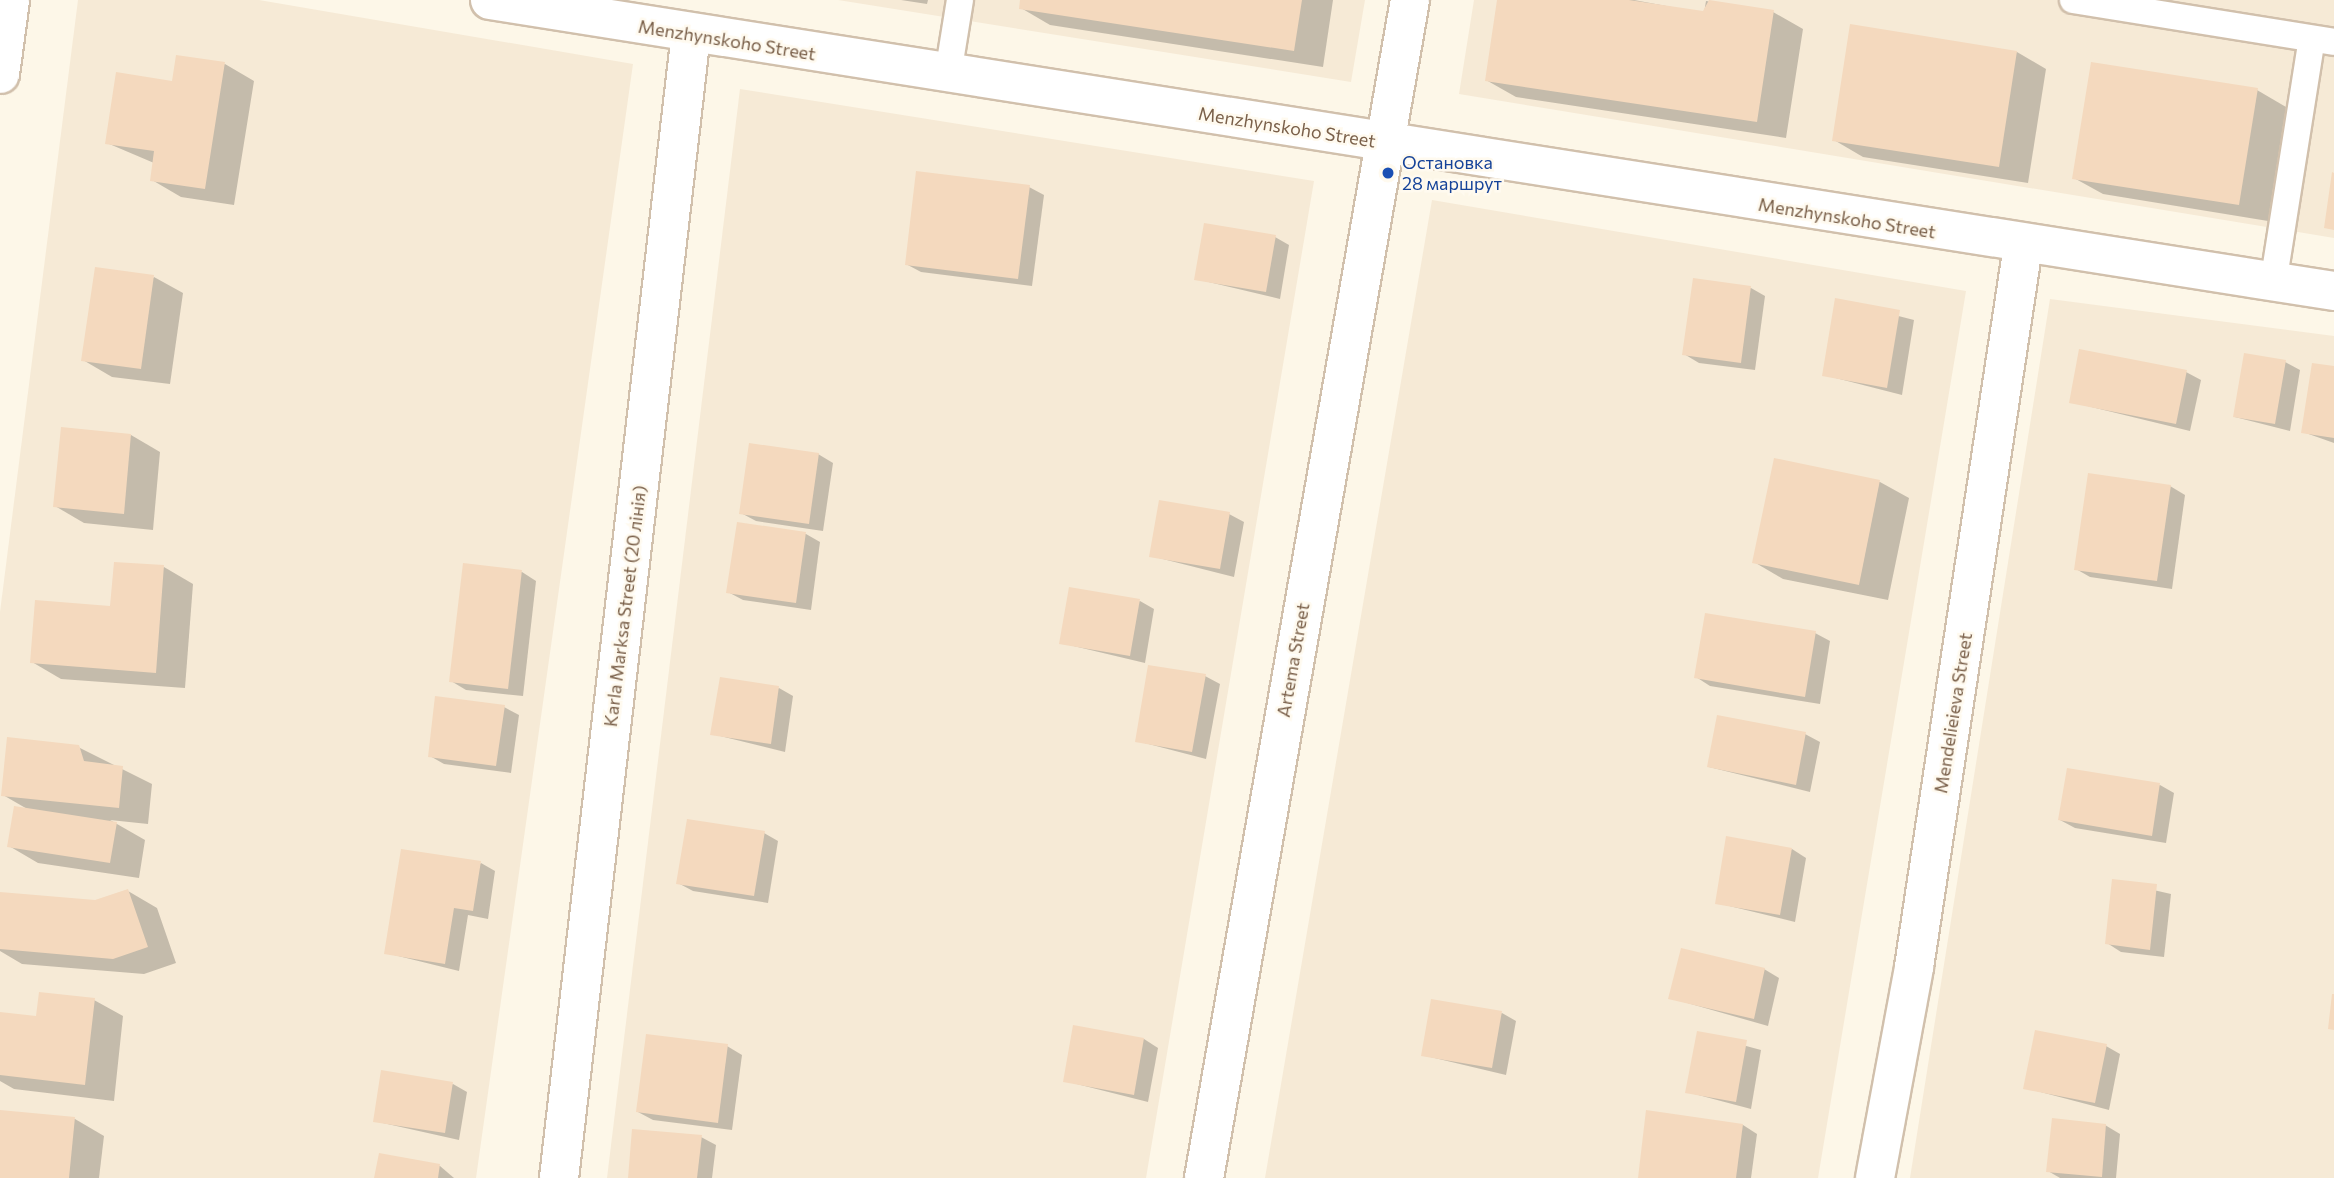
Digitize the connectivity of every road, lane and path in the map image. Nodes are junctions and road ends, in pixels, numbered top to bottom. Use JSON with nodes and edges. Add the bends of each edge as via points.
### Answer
{"nodes":[{"id":1,"x":10,"y":0,"type":"edge"},
{"id":2,"x":490,"y":0,"type":"edge"},
{"id":3,"x":960,"y":0,"type":"edge"},
{"id":4,"x":1410,"y":0,"type":"edge"},
{"id":5,"x":2073,"y":0,"type":"edge"},
{"id":6,"x":691,"y":34,"type":"junction"},
{"id":7,"x":2323,"y":40,"type":"edge"},
{"id":8,"x":948,"y":74,"type":"junction"},
{"id":9,"x":0,"y":75,"type":"edge"},
{"id":10,"x":1388,"y":143,"type":"junction"},
{"id":11,"x":2023,"y":246,"type":"junction"},
{"id":12,"x":2273,"y":284,"type":"junction"},
{"id":13,"x":2334,"y":291,"type":"edge"},
{"id":14,"x":559,"y":1178,"type":"edge"},
{"id":15,"x":1204,"y":1178,"type":"edge"},
{"id":16,"x":1875,"y":1178,"type":"edge"}],
"edges":[{"from":1,"to":9,"type":"street"},
{"from":2,"to":6,"type":"street","name":"Menzhynskoho Street"},
{"from":3,"to":8,"type":"lane"},
{"from":4,"to":10,"type":"street","name":"Artema Street"},
{"from":5,"to":7,"type":"lane"},
{"from":6,"to":8,"type":"street","name":"Menzhynskoho Street"},
{"from":6,"to":14,"type":"street","name":"Karla Marksa Street (20 лiнiя)"},
{"from":7,"to":12,"type":"lane"},
{"from":8,"to":10,"type":"street","name":"Menzhynskoho Street"},
{"from":10,"to":11,"type":"street","name":"Menzhynskoho Street"},
{"from":10,"to":15,"type":"street","name":"Artema Street"},
{"from":11,"to":12,"type":"street","name":"Menzhynskoho Street"},
{"from":11,"to":16,"type":"street","name":"Mendelieieva Street","via":[[1914,967]]},
{"from":12,"to":13,"type":"street","name":"Menzhynskoho Street"}]}
